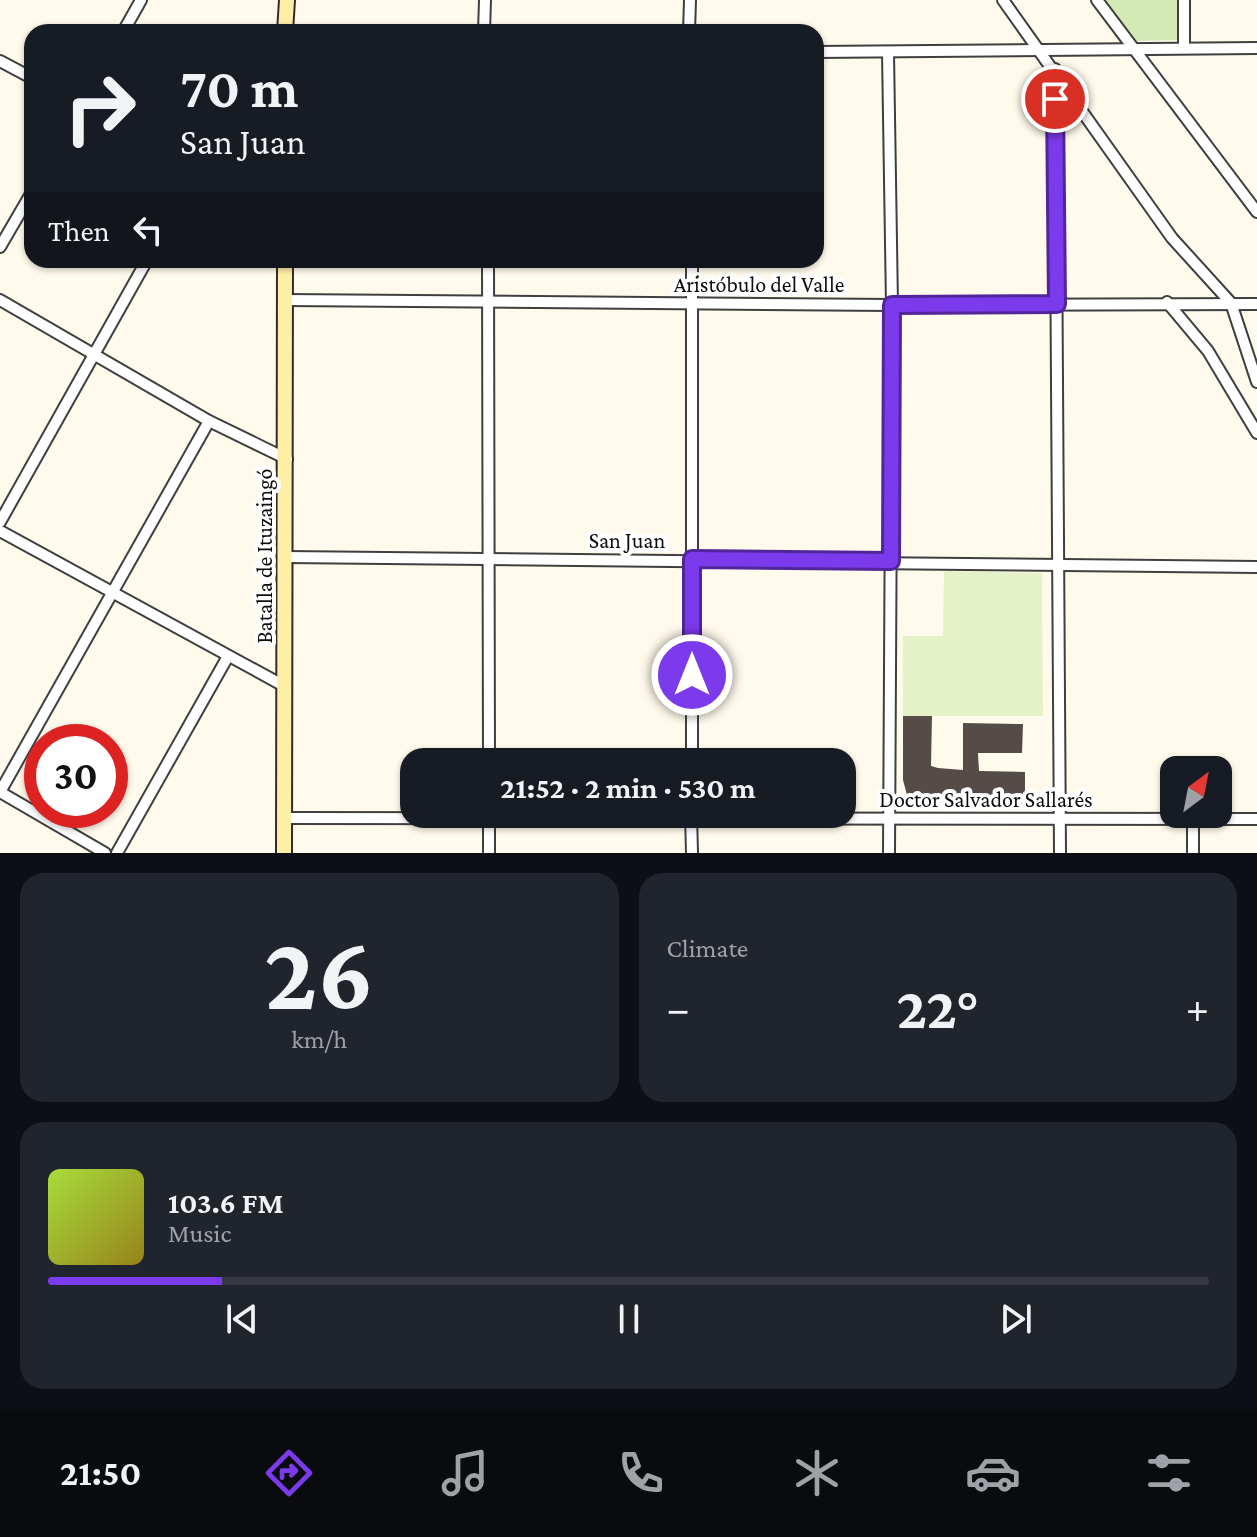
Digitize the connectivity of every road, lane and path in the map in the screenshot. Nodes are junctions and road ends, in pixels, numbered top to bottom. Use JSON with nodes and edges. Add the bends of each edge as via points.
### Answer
{"nodes":[{"id":1,"x":141,"y":0,"type":"edge"},
{"id":2,"x":287,"y":0,"type":"edge"},
{"id":3,"x":485,"y":0,"type":"edge"},
{"id":4,"x":690,"y":0,"type":"edge"},
{"id":5,"x":1003,"y":0,"type":"edge"},
{"id":6,"x":1097,"y":0,"type":"edge"},
{"id":7,"x":1184,"y":0,"type":"edge"},
{"id":8,"x":128,"y":24,"type":"edge"},
{"id":9,"x":286,"y":24,"type":"edge"},
{"id":10,"x":484,"y":24,"type":"edge"},
{"id":11,"x":689,"y":24,"type":"edge"},
{"id":12,"x":1133,"y":47,"type":"junction"},
{"id":13,"x":1184,"y":47,"type":"junction"},
{"id":14,"x":1257,"y":48,"type":"edge"},
{"id":15,"x":1042,"y":51,"type":"junction"},
{"id":16,"x":824,"y":52,"type":"edge"},
{"id":17,"x":888,"y":53,"type":"junction"},
{"id":18,"x":0,"y":61,"type":"edge"},
{"id":19,"x":1055,"y":69,"type":"junction"},
{"id":20,"x":24,"y":74,"type":"edge"},
{"id":21,"x":24,"y":206,"type":"edge"},
{"id":22,"x":1257,"y":212,"type":"edge"},
{"id":23,"x":0,"y":247,"type":"edge"},
{"id":24,"x":142,"y":268,"type":"edge"},
{"id":25,"x":285,"y":268,"type":"edge"},
{"id":26,"x":488,"y":268,"type":"edge"},
{"id":27,"x":692,"y":268,"type":"edge"},
{"id":28,"x":0,"y":300,"type":"edge"},
{"id":29,"x":285,"y":300,"type":"junction"},
{"id":30,"x":489,"y":300,"type":"junction"},
{"id":31,"x":1167,"y":302,"type":"junction"},
{"id":32,"x":1231,"y":303,"type":"junction"},
{"id":33,"x":693,"y":304,"type":"junction"},
{"id":34,"x":1057,"y":304,"type":"junction"},
{"id":35,"x":1257,"y":304,"type":"edge"},
{"id":36,"x":892,"y":305,"type":"junction"},
{"id":37,"x":94,"y":354,"type":"junction"},
{"id":38,"x":1257,"y":382,"type":"edge"},
{"id":39,"x":209,"y":421,"type":"junction"},
{"id":40,"x":1257,"y":433,"type":"edge"},
{"id":41,"x":287,"y":459,"type":"junction"},
{"id":42,"x":0,"y":522,"type":"edge"},
{"id":43,"x":0,"y":531,"type":"edge"},
{"id":44,"x":285,"y":557,"type":"junction"},
{"id":45,"x":692,"y":559,"type":"junction"},
{"id":46,"x":488,"y":561,"type":"junction"},
{"id":47,"x":891,"y":561,"type":"junction"},
{"id":48,"x":1056,"y":566,"type":"junction"},
{"id":49,"x":1257,"y":567,"type":"edge"},
{"id":50,"x":114,"y":594,"type":"junction"},
{"id":51,"x":227,"y":658,"type":"junction"},
{"id":52,"x":286,"y":687,"type":"junction"},
{"id":53,"x":489,"y":748,"type":"edge"},
{"id":54,"x":692,"y":748,"type":"edge"},
{"id":55,"x":0,"y":792,"type":"edge"},
{"id":56,"x":400,"y":817,"type":"edge"},
{"id":57,"x":284,"y":818,"type":"junction"},
{"id":58,"x":856,"y":818,"type":"edge"},
{"id":59,"x":889,"y":819,"type":"junction"},
{"id":60,"x":1160,"y":819,"type":"edge"},
{"id":61,"x":1232,"y":819,"type":"edge"},
{"id":62,"x":1257,"y":819,"type":"edge"},
{"id":63,"x":1060,"y":820,"type":"junction"},
{"id":64,"x":489,"y":828,"type":"edge"},
{"id":65,"x":691,"y":828,"type":"edge"},
{"id":66,"x":1193,"y":828,"type":"edge"},
{"id":67,"x":105,"y":853,"type":"edge"},
{"id":68,"x":117,"y":853,"type":"edge"},
{"id":69,"x":284,"y":853,"type":"edge"},
{"id":70,"x":489,"y":853,"type":"edge"},
{"id":71,"x":692,"y":853,"type":"edge"},
{"id":72,"x":889,"y":853,"type":"edge"},
{"id":73,"x":1060,"y":853,"type":"edge"},
{"id":74,"x":1193,"y":853,"type":"edge"}],
"edges":[{"from":1,"to":8,"type":"street"},
{"from":2,"to":9,"type":"main road"},
{"from":3,"to":10,"type":"street"},
{"from":4,"to":11,"type":"street"},
{"from":5,"to":15,"type":"street"},
{"from":6,"to":12,"type":"street"},
{"from":7,"to":13,"type":"street"},
{"from":12,"to":13,"type":"street"},
{"from":12,"to":15,"type":"street"},
{"from":12,"to":22,"type":"street"},
{"from":13,"to":14,"type":"street"},
{"from":15,"to":17,"type":"street"},
{"from":15,"to":19,"type":"street"},
{"from":16,"to":17,"type":"street"},
{"from":17,"to":36,"type":"street"},
{"from":18,"to":20,"type":"street"},
{"from":19,"to":32,"type":"street","via":[[1172,238]]},
{"from":19,"to":34,"type":"street"},
{"from":21,"to":23,"type":"street"},
{"from":24,"to":37,"type":"street"},
{"from":25,"to":29,"type":"main road","name":"Batalla de Ituzaingó"},
{"from":26,"to":30,"type":"street"},
{"from":27,"to":33,"type":"street"},
{"from":28,"to":37,"type":"street"},
{"from":29,"to":30,"type":"street","name":"Aristóbulo del Valle"},
{"from":29,"to":41,"type":"main road","name":"Batalla de Ituzaingó"},
{"from":30,"to":33,"type":"street","name":"Aristóbulo del Valle"},
{"from":30,"to":46,"type":"street"},
{"from":31,"to":32,"type":"street","name":"Aristóbulo del Valle"},
{"from":31,"to":34,"type":"street","name":"Aristóbulo del Valle"},
{"from":31,"to":40,"type":"street","via":[[1214,360]]},
{"from":32,"to":35,"type":"street","name":"Aristóbulo del Valle"},
{"from":32,"to":38,"type":"street"},
{"from":33,"to":36,"type":"street","name":"Aristóbulo del Valle"},
{"from":33,"to":45,"type":"street"},
{"from":34,"to":36,"type":"street","name":"Aristóbulo del Valle"},
{"from":34,"to":48,"type":"street"},
{"from":36,"to":47,"type":"street"},
{"from":37,"to":39,"type":"street"},
{"from":37,"to":42,"type":"street"},
{"from":39,"to":41,"type":"street"},
{"from":39,"to":50,"type":"street"},
{"from":41,"to":44,"type":"main road","name":"Batalla de Ituzaingó"},
{"from":43,"to":50,"type":"street"},
{"from":44,"to":46,"type":"street","name":"San Juan"},
{"from":44,"to":52,"type":"main road","name":"Batalla de Ituzaingó"},
{"from":45,"to":46,"type":"street","name":"San Juan"},
{"from":45,"to":47,"type":"street","name":"San Juan"},
{"from":45,"to":54,"type":"street"},
{"from":46,"to":53,"type":"street"},
{"from":47,"to":48,"type":"street","name":"San Juan"},
{"from":47,"to":59,"type":"street"},
{"from":48,"to":49,"type":"street","name":"San Juan"},
{"from":48,"to":63,"type":"street"},
{"from":50,"to":51,"type":"street"},
{"from":50,"to":55,"type":"street"},
{"from":51,"to":52,"type":"street"},
{"from":51,"to":68,"type":"street"},
{"from":52,"to":57,"type":"main road","name":"Batalla de Ituzaingó"},
{"from":55,"to":67,"type":"street"},
{"from":56,"to":57,"type":"street","name":"Doctor Salvador Sallarés"},
{"from":57,"to":69,"type":"main road","name":"Batalla de Ituzaingó"},
{"from":58,"to":59,"type":"street","name":"Doctor Salvador Sallarés"},
{"from":59,"to":63,"type":"street","name":"Doctor Salvador Sallarés"},
{"from":59,"to":72,"type":"street"},
{"from":60,"to":63,"type":"street","name":"Doctor Salvador Sallarés"},
{"from":61,"to":62,"type":"street","name":"Doctor Salvador Sallarés"},
{"from":63,"to":73,"type":"street"},
{"from":64,"to":70,"type":"street"},
{"from":65,"to":71,"type":"street"},
{"from":66,"to":74,"type":"street"}]}
